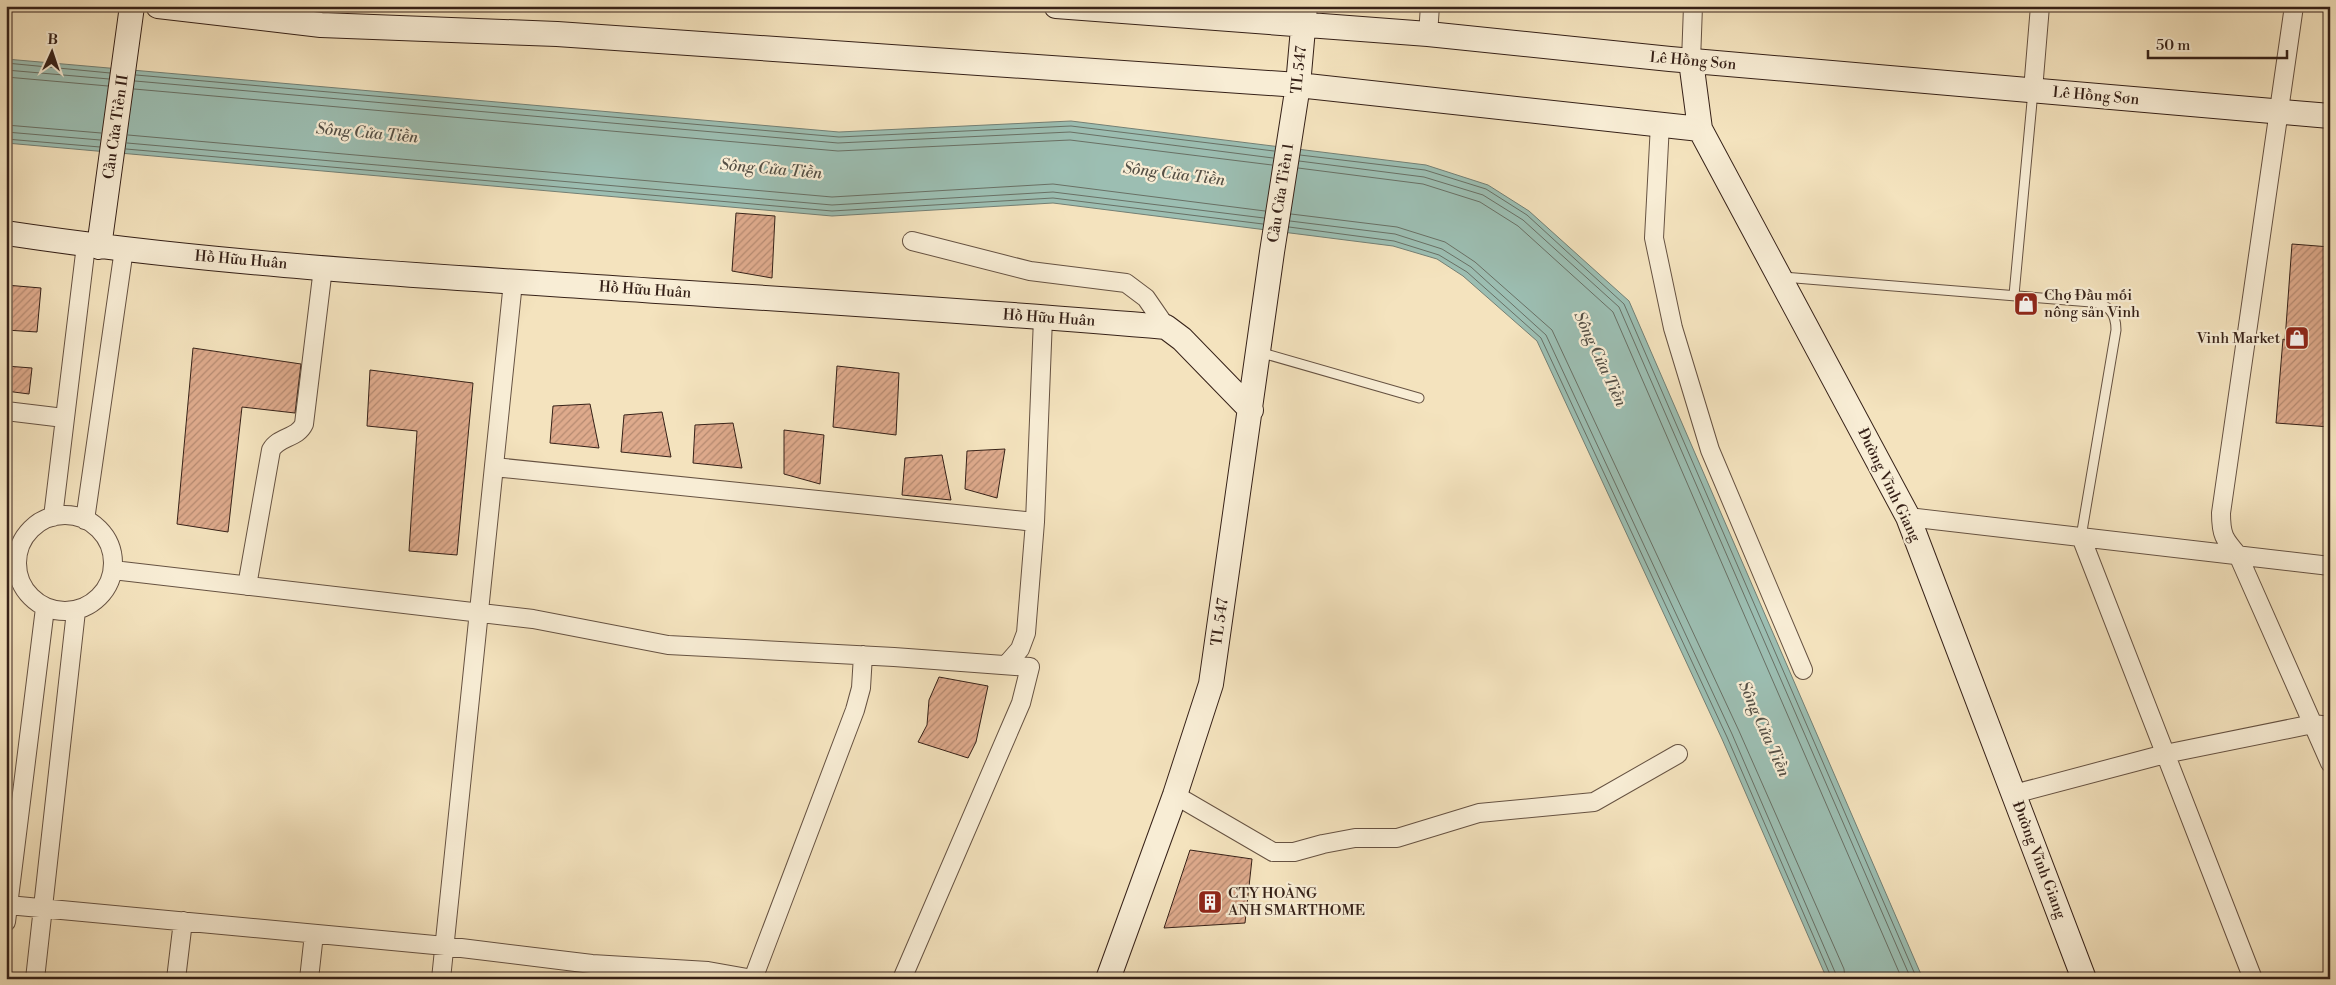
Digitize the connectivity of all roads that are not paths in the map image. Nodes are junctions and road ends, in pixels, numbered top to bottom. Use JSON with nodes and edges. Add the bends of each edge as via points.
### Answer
{"nodes":[{"id":1,"x":158,"y":6,"type":"edge"},
{"id":2,"x":1056,"y":6,"type":"edge"},
{"id":3,"x":1430,"y":6,"type":"edge"},
{"id":4,"x":1693,"y":6,"type":"edge"},
{"id":5,"x":2040,"y":6,"type":"edge"},
{"id":6,"x":2294,"y":6,"type":"edge"},
{"id":7,"x":131,"y":14,"type":"edge"},
{"id":8,"x":1304,"y":16,"type":"edge"},
{"id":9,"x":1428,"y":34,"type":"junction"},
{"id":10,"x":1691,"y":61,"type":"junction"},
{"id":11,"x":1298,"y":85,"type":"junction"},
{"id":12,"x":2033,"y":90,"type":"junction"},
{"id":13,"x":2279,"y":113,"type":"junction"},
{"id":14,"x":2330,"y":116,"type":"edge"},
{"id":15,"x":1660,"y":124,"type":"junction"},
{"id":16,"x":1700,"y":128,"type":"junction"},
{"id":17,"x":1291,"y":133,"type":"joint"},
{"id":18,"x":6,"y":232,"type":"edge"},
{"id":19,"x":912,"y":241,"type":"dead end"},
{"id":20,"x":93,"y":246,"type":"junction"},
{"id":21,"x":124,"y":249,"type":"junction"},
{"id":22,"x":1272,"y":252,"type":"joint"},
{"id":23,"x":323,"y":268,"type":"junction"},
{"id":24,"x":1781,"y":277,"type":"junction"},
{"id":25,"x":513,"y":282,"type":"junction"},
{"id":26,"x":2014,"y":295,"type":"junction"},
{"id":27,"x":1043,"y":318,"type":"junction"},
{"id":28,"x":1166,"y":327,"type":"junction"},
{"id":29,"x":1259,"y":352,"type":"junction"},
{"id":30,"x":1419,"y":398,"type":"dead end"},
{"id":31,"x":1251,"y":410,"type":"junction"},
{"id":32,"x":6,"y":411,"type":"edge"},
{"id":33,"x":64,"y":418,"type":"junction"},
{"id":34,"x":494,"y":467,"type":"junction"},
{"id":35,"x":53,"y":517,"type":"junction"},
{"id":36,"x":1908,"y":517,"type":"junction"},
{"id":37,"x":85,"y":520,"type":"junction"},
{"id":38,"x":1035,"y":522,"type":"junction"},
{"id":39,"x":2081,"y":537,"type":"junction"},
{"id":40,"x":2238,"y":555,"type":"junction"},
{"id":41,"x":11,"y":562,"type":"edge"},
{"id":42,"x":2330,"y":566,"type":"edge"},
{"id":43,"x":113,"y":570,"type":"junction"},
{"id":44,"x":248,"y":586,"type":"junction"},
{"id":45,"x":45,"y":608,"type":"junction"},
{"id":46,"x":76,"y":610,"type":"junction"},
{"id":47,"x":479,"y":614,"type":"junction"},
{"id":48,"x":863,"y":655,"type":"junction"},
{"id":49,"x":1006,"y":666,"type":"junction"},
{"id":50,"x":1803,"y":670,"type":"dead end"},
{"id":51,"x":2321,"y":725,"type":"edge"},
{"id":52,"x":1678,"y":754,"type":"dead end"},
{"id":53,"x":2165,"y":754,"type":"junction"},
{"id":54,"x":2330,"y":763,"type":"edge"},
{"id":55,"x":2014,"y":794,"type":"junction"},
{"id":56,"x":1175,"y":795,"type":"junction"},
{"id":57,"x":43,"y":909,"type":"junction"},
{"id":58,"x":7,"y":914,"type":"edge"},
{"id":59,"x":183,"y":922,"type":"junction"},
{"id":60,"x":314,"y":934,"type":"junction"},
{"id":61,"x":445,"y":946,"type":"junction"},
{"id":62,"x":591,"y":971,"type":"edge"},
{"id":63,"x":35,"y":979,"type":"edge"},
{"id":64,"x":176,"y":979,"type":"edge"},
{"id":65,"x":309,"y":979,"type":"edge"},
{"id":66,"x":441,"y":979,"type":"edge"},
{"id":67,"x":753,"y":979,"type":"edge"},
{"id":68,"x":902,"y":979,"type":"edge"},
{"id":69,"x":1108,"y":979,"type":"edge"},
{"id":70,"x":2084,"y":979,"type":"edge"},
{"id":71,"x":2253,"y":979,"type":"edge"}],
"edges":[{"from":1,"to":11,"type":"street","via":[[321,25],[556,34]]},
{"from":2,"to":8,"type":"street","name":"Lê Hồng Sơn"},
{"from":3,"to":9,"type":"street"},
{"from":4,"to":10,"type":"street"},
{"from":5,"to":12,"type":"street"},
{"from":6,"to":13,"type":"street"},
{"from":7,"to":20,"type":"street","name":"Cầu Cửa Tiền II","via":[[106,204]]},
{"from":8,"to":9,"type":"street","name":"Lê Hồng Sơn"},
{"from":8,"to":11,"type":"street","name":"TL 547"},
{"from":9,"to":10,"type":"street","name":"Lê Hồng Sơn"},
{"from":10,"to":12,"type":"street","name":"Lê Hồng Sơn"},
{"from":10,"to":16,"type":"street","name":"Đường Vĩnh Giang"},
{"from":11,"to":15,"type":"street"},
{"from":11,"to":17,"type":"street","name":"TL 547"},
{"from":12,"to":13,"type":"street","name":"Lê Hồng Sơn"},
{"from":12,"to":26,"type":"lane"},
{"from":13,"to":14,"type":"street","name":"Lê Hồng Sơn"},
{"from":13,"to":40,"type":"street","via":[[2221,513],[2221,533]]},
{"from":15,"to":16,"type":"street"},
{"from":15,"to":50,"type":"street","via":[[1654,238],[1673,328],[1710,450]]},
{"from":16,"to":24,"type":"street","name":"Đường Vĩnh Giang"},
{"from":17,"to":22,"type":"street","name":"Cầu Cửa Tiền 1"},
{"from":18,"to":20,"type":"street","name":"Hồ Hữu Huân"},
{"from":19,"to":28,"type":"street","via":[[1030,271],[1126,283],[1146,298]]},
{"from":20,"to":21,"type":"street","name":"Hồ Hữu Huân"},
{"from":20,"to":33,"type":"street"},
{"from":21,"to":23,"type":"street","name":"Hồ Hữu Huân"},
{"from":21,"to":37,"type":"street"},
{"from":22,"to":29,"type":"street","name":"TL 547"},
{"from":23,"to":25,"type":"street","name":"Hồ Hữu Huân"},
{"from":23,"to":44,"type":"street","via":[[304,424],[298,433],[280,441],[271,450]]},
{"from":24,"to":26,"type":"lane"},
{"from":24,"to":36,"type":"street","name":"Đường Vĩnh Giang"},
{"from":25,"to":27,"type":"street","name":"Hồ Hữu Huân"},
{"from":25,"to":34,"type":"street"},
{"from":26,"to":39,"type":"lane","via":[[2100,303],[2115,316],[2116,330]]},
{"from":27,"to":28,"type":"street","name":"Hồ Hữu Huân"},
{"from":27,"to":38,"type":"street"},
{"from":28,"to":31,"type":"street","via":[[1182,339]]},
{"from":29,"to":30,"type":"lane"},
{"from":29,"to":31,"type":"street","name":"TL 547"},
{"from":31,"to":56,"type":"street","name":"TL 547","via":[[1211,684]]},
{"from":32,"to":33,"type":"street"},
{"from":33,"to":35,"type":"street"},
{"from":34,"to":38,"type":"street"},
{"from":34,"to":47,"type":"street"},
{"from":35,"to":37,"type":"street","via":[[75,516]]},
{"from":35,"to":41,"type":"street","via":[[41,521],[27,533]]},
{"from":36,"to":39,"type":"street"},
{"from":36,"to":55,"type":"street","name":"Đường Vĩnh Giang"},
{"from":37,"to":43,"type":"street","via":[[96,526],[110,546]]},
{"from":38,"to":49,"type":"street","via":[[1026,633],[1020,649]]},
{"from":39,"to":40,"type":"street"},
{"from":39,"to":53,"type":"street"},
{"from":40,"to":42,"type":"street"},
{"from":40,"to":51,"type":"street"},
{"from":41,"to":45,"type":"street","via":[[24,589]]},
{"from":43,"to":44,"type":"street"},
{"from":43,"to":46,"type":"street","via":[[101,596]]},
{"from":44,"to":47,"type":"street"},
{"from":45,"to":46,"type":"street","via":[[65,612]]},
{"from":45,"to":58,"type":"street"},
{"from":46,"to":57,"type":"street"},
{"from":47,"to":48,"type":"street","via":[[533,619],[668,645]]},
{"from":47,"to":61,"type":"street"},
{"from":48,"to":49,"type":"street"},
{"from":48,"to":67,"type":"street","via":[[861,688],[855,710]]},
{"from":49,"to":68,"type":"street","via":[[1030,667],[1021,703]]},
{"from":51,"to":53,"type":"street"},
{"from":51,"to":54,"type":"street"},
{"from":52,"to":56,"type":"street","via":[[1594,802],[1479,813],[1397,838],[1355,838],[1294,852],[1273,852]]},
{"from":53,"to":55,"type":"street"},
{"from":53,"to":71,"type":"street"},
{"from":55,"to":70,"type":"street","name":"Đường Vĩnh Giang"},
{"from":56,"to":69,"type":"street","name":"TL 547"},
{"from":57,"to":58,"type":"street"},
{"from":57,"to":59,"type":"street"},
{"from":57,"to":63,"type":"street"},
{"from":59,"to":60,"type":"street"},
{"from":59,"to":64,"type":"street"},
{"from":60,"to":61,"type":"street"},
{"from":60,"to":65,"type":"street"},
{"from":61,"to":62,"type":"street"},
{"from":61,"to":66,"type":"street"},
{"from":62,"to":67,"type":"street","via":[[708,971]]}]}
